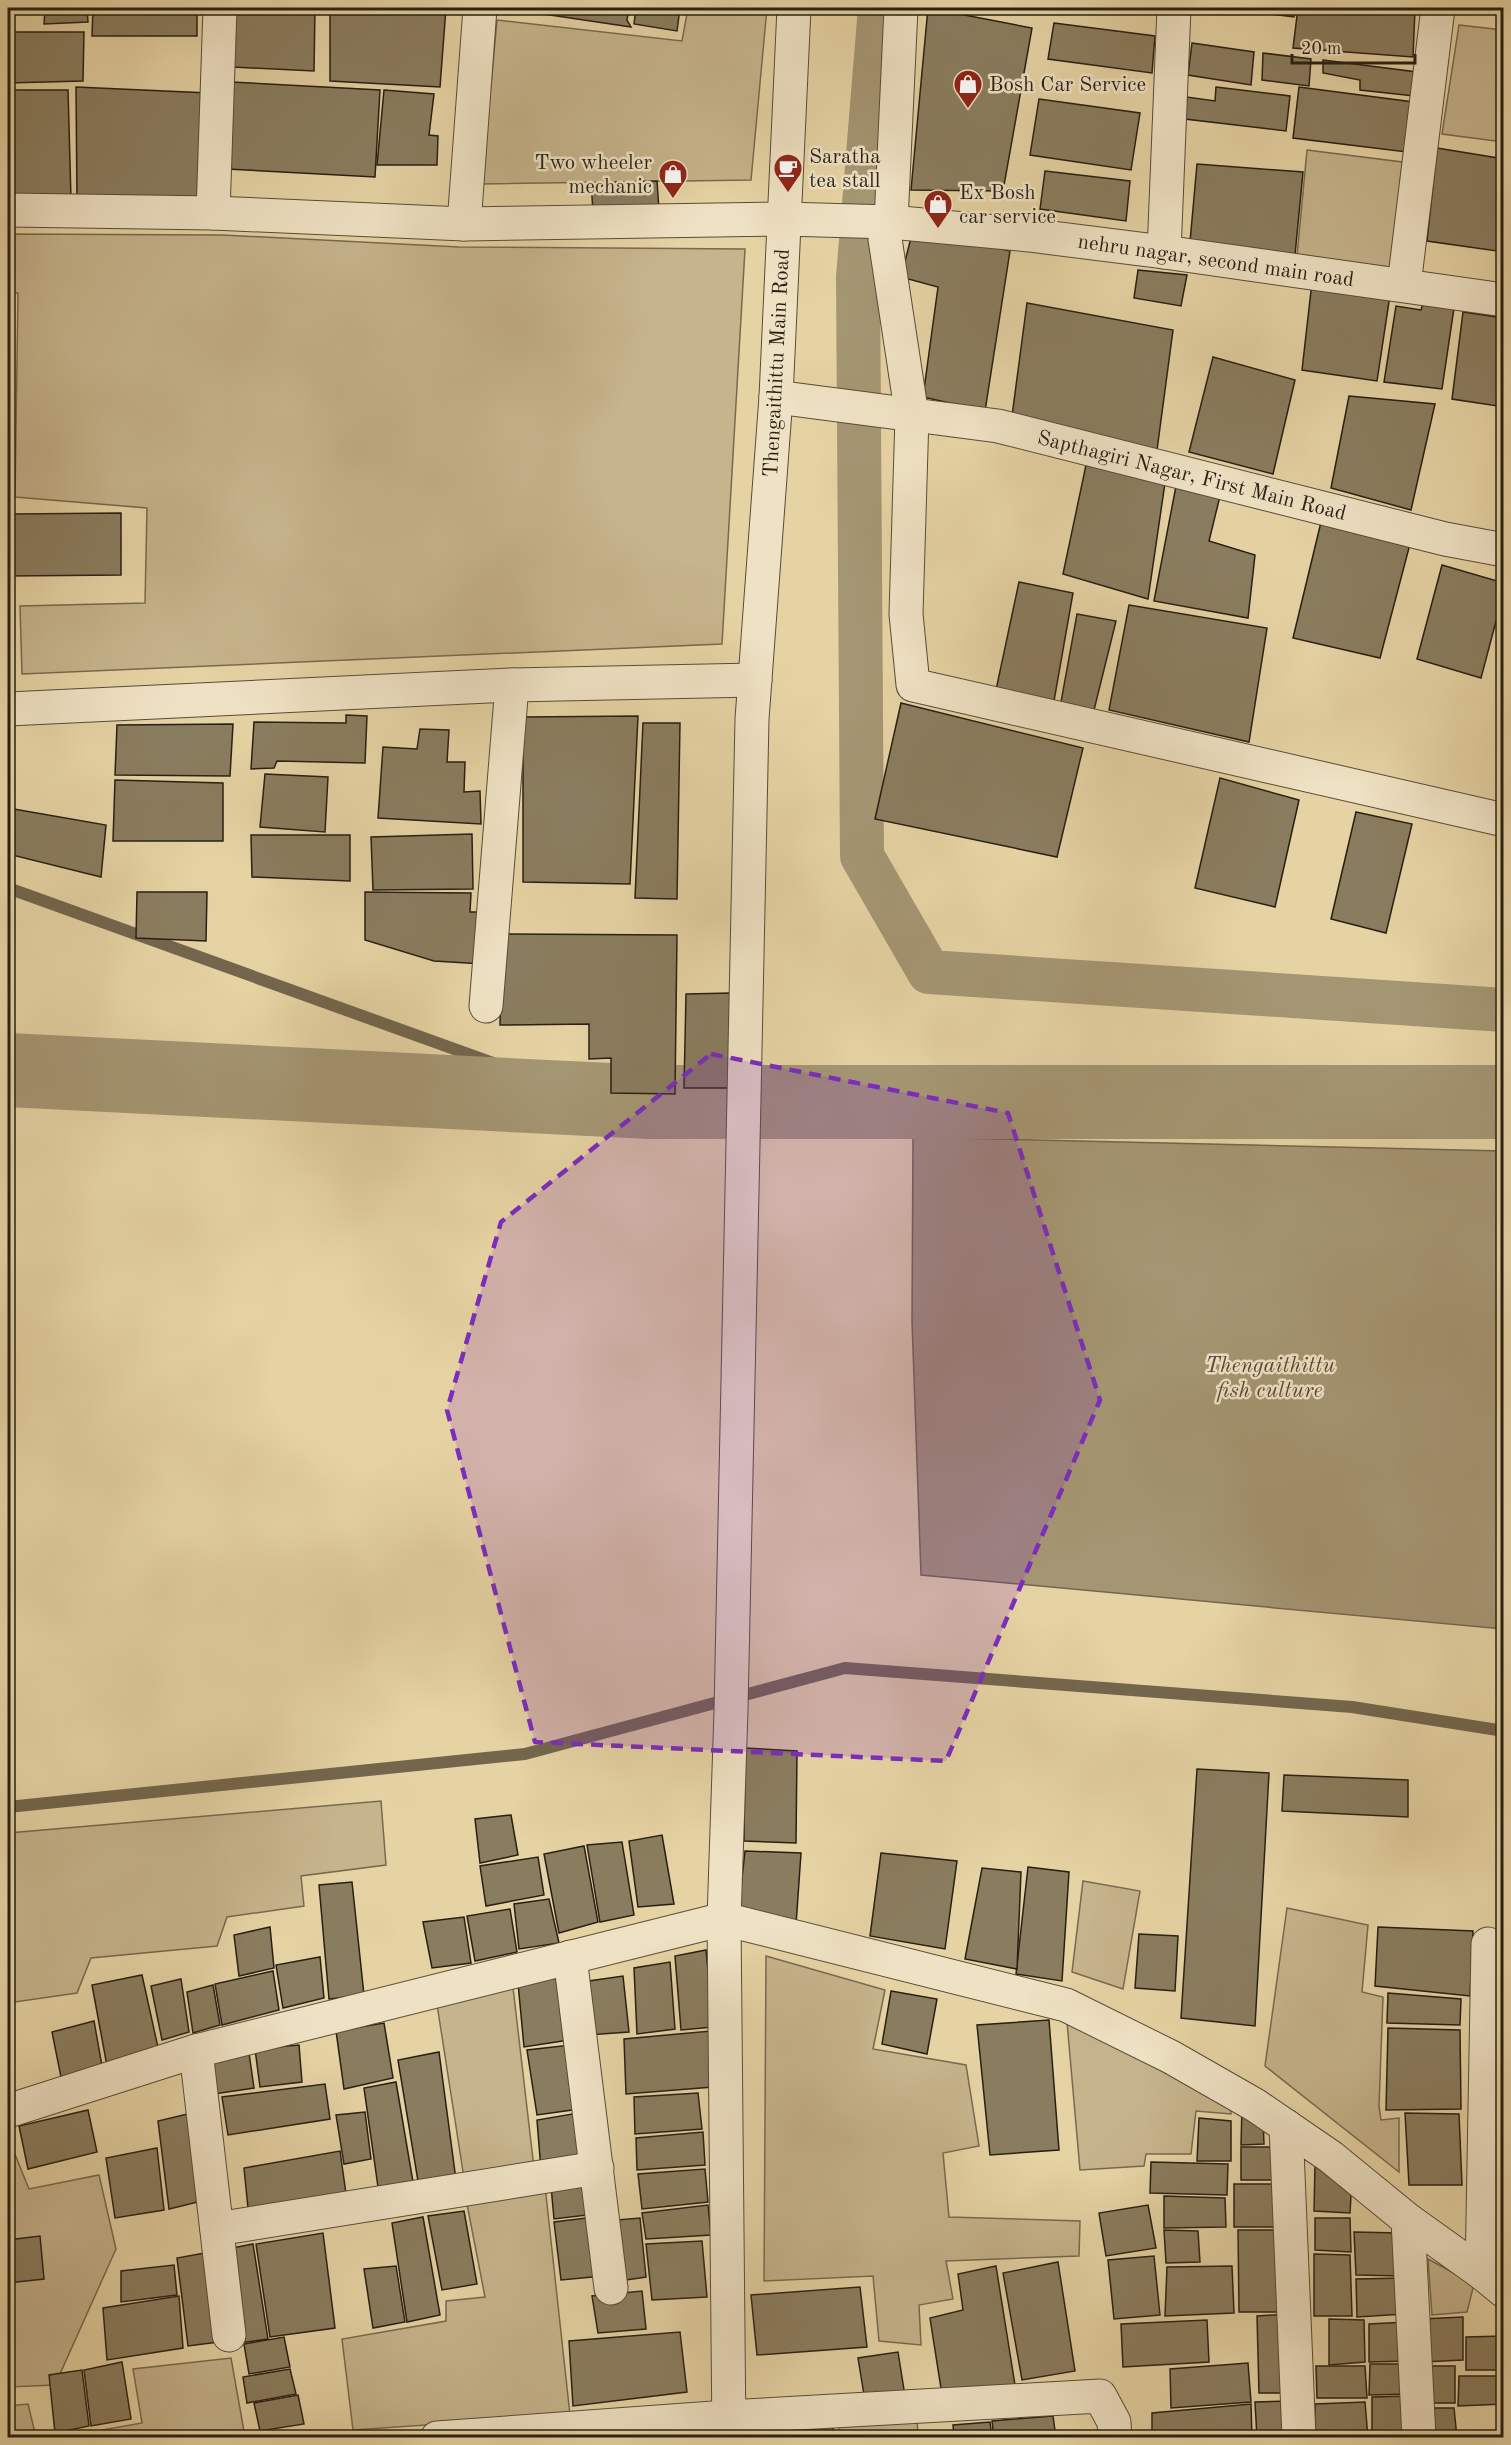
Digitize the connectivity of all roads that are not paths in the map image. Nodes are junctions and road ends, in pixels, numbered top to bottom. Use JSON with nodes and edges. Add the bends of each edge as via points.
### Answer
{"nodes":[{"id":1,"x":220,"y":8,"type":"edge"},
{"id":2,"x":480,"y":8,"type":"edge"},
{"id":3,"x":794,"y":8,"type":"edge"},
{"id":4,"x":902,"y":8,"type":"edge"},
{"id":5,"x":1174,"y":8,"type":"edge"},
{"id":6,"x":1438,"y":8,"type":"edge"},
{"id":7,"x":8,"y":210,"type":"edge"},
{"id":8,"x":213,"y":213,"type":"junction"},
{"id":9,"x":784,"y":219,"type":"junction"},
{"id":10,"x":881,"y":223,"type":"junction"},
{"id":11,"x":464,"y":224,"type":"junction"},
{"id":12,"x":1164,"y":252,"type":"junction"},
{"id":13,"x":1404,"y":285,"type":"junction"},
{"id":14,"x":1503,"y":300,"type":"edge"},
{"id":15,"x":776,"y":397,"type":"junction"},
{"id":16,"x":912,"y":416,"type":"junction"},
{"id":17,"x":1503,"y":550,"type":"edge"},
{"id":18,"x":755,"y":680,"type":"junction"},
{"id":19,"x":512,"y":685,"type":"junction"},
{"id":20,"x":8,"y":709,"type":"edge"},
{"id":21,"x":1503,"y":820,"type":"edge"},
{"id":22,"x":486,"y":1006,"type":"dead end"},
{"id":23,"x":724,"y":1919,"type":"junction"},
{"id":24,"x":1488,"y":1944,"type":"dead end"},
{"id":25,"x":570,"y":1957,"type":"junction"},
{"id":26,"x":196,"y":2051,"type":"junction"},
{"id":27,"x":8,"y":2111,"type":"edge"},
{"id":28,"x":1286,"y":2126,"type":"junction"},
{"id":29,"x":597,"y":2168,"type":"junction"},
{"id":30,"x":1408,"y":2220,"type":"junction"},
{"id":31,"x":217,"y":2229,"type":"junction"},
{"id":32,"x":1493,"y":2282,"type":"edge"},
{"id":33,"x":611,"y":2288,"type":"dead end"},
{"id":34,"x":229,"y":2335,"type":"dead end"},
{"id":35,"x":728,"y":2427,"type":"edge"},
{"id":36,"x":437,"y":2438,"type":"edge"},
{"id":37,"x":1115,"y":2438,"type":"edge"},
{"id":38,"x":1299,"y":2438,"type":"edge"},
{"id":39,"x":1419,"y":2438,"type":"edge"}],
"edges":[{"from":1,"to":8,"type":"street"},
{"from":2,"to":11,"type":"street"},
{"from":3,"to":9,"type":"street","name":"Thengaithittu Main Road"},
{"from":4,"to":10,"type":"street"},
{"from":5,"to":12,"type":"street"},
{"from":6,"to":13,"type":"street"},
{"from":7,"to":8,"type":"street","name":"nehru nagar, second main road"},
{"from":8,"to":11,"type":"street","name":"nehru nagar, second main road"},
{"from":9,"to":10,"type":"street","name":"nehru nagar, second main road"},
{"from":9,"to":11,"type":"street","name":"nehru nagar, second main road"},
{"from":9,"to":15,"type":"street","name":"Thengaithittu Main Road"},
{"from":10,"to":12,"type":"street","name":"nehru nagar, second main road","via":[[1029,235]]},
{"from":10,"to":16,"type":"street"},
{"from":12,"to":13,"type":"street","name":"nehru nagar, second main road"},
{"from":13,"to":14,"type":"street","name":"nehru nagar, second main road"},
{"from":15,"to":16,"type":"street","name":"Sapthagiri Nagar, First Main Road"},
{"from":15,"to":18,"type":"street","name":"Thengaithittu Main Road"},
{"from":16,"to":17,"type":"street","name":"Sapthagiri Nagar, First Main Road","via":[[998,426],[1445,539]]},
{"from":16,"to":21,"type":"street","via":[[906,614],[913,685]]},
{"from":18,"to":19,"type":"street"},
{"from":18,"to":23,"type":"street","name":"Thengaithittu Main Road"},
{"from":19,"to":20,"type":"street"},
{"from":19,"to":22,"type":"street"},
{"from":23,"to":25,"type":"street"},
{"from":23,"to":28,"type":"street","via":[[1066,2005],[1171,2057]]},
{"from":23,"to":35,"type":"street","name":"Thengaithittu Main Road"},
{"from":24,"to":32,"type":"street"},
{"from":25,"to":26,"type":"street"},
{"from":25,"to":29,"type":"street"},
{"from":26,"to":27,"type":"street"},
{"from":26,"to":31,"type":"street"},
{"from":28,"to":30,"type":"street","via":[[1332,2157]]},
{"from":28,"to":38,"type":"street"},
{"from":29,"to":31,"type":"street"},
{"from":29,"to":33,"type":"street"},
{"from":30,"to":32,"type":"street"},
{"from":30,"to":39,"type":"street"},
{"from":31,"to":34,"type":"street"},
{"from":35,"to":36,"type":"street"},
{"from":35,"to":37,"type":"street","via":[[1100,2396],[1114,2422]]}]}
